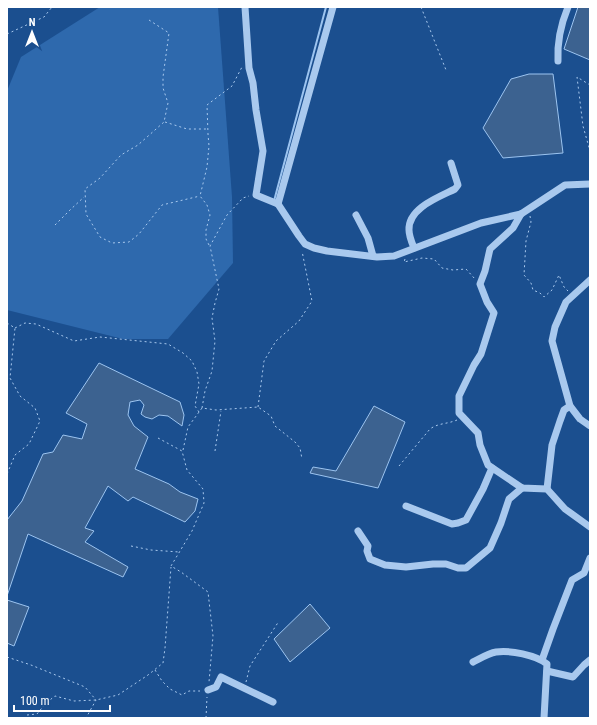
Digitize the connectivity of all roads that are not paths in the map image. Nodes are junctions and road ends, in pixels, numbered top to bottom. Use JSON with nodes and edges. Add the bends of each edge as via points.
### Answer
{"nodes":[{"id":1,"x":245,"y":7,"type":"edge"},
{"id":2,"x":333,"y":7,"type":"edge"},
{"id":3,"x":568,"y":7,"type":"edge"},
{"id":4,"x":558,"y":61,"type":"dead end"},
{"id":5,"x":452,"y":163,"type":"dead end"},
{"id":6,"x":590,"y":184,"type":"edge"},
{"id":7,"x":278,"y":204,"type":"junction"},
{"id":8,"x":523,"y":213,"type":"junction"},
{"id":9,"x":356,"y":215,"type":"dead end"},
{"id":10,"x":412,"y":249,"type":"junction"},
{"id":11,"x":373,"y":256,"type":"junction"},
{"id":12,"x":590,"y":280,"type":"edge"},
{"id":13,"x":570,"y":406,"type":"junction"},
{"id":14,"x":590,"y":426,"type":"edge"},
{"id":15,"x":492,"y":468,"type":"junction"},
{"id":16,"x":522,"y":488,"type":"junction"},
{"id":17,"x":547,"y":489,"type":"junction"},
{"id":18,"x":406,"y":506,"type":"dead end"},
{"id":19,"x":590,"y":527,"type":"edge"},
{"id":20,"x":358,"y":531,"type":"dead end"},
{"id":21,"x":590,"y":558,"type":"edge"},
{"id":22,"x":542,"y":660,"type":"junction"},
{"id":23,"x":590,"y":660,"type":"edge"},
{"id":24,"x":473,"y":662,"type":"dead end"},
{"id":25,"x":547,"y":671,"type":"junction"},
{"id":26,"x":208,"y":690,"type":"road end"},
{"id":27,"x":273,"y":702,"type":"dead end"},
{"id":28,"x":544,"y":718,"type":"edge"}],
"edges":[{"from":1,"to":7,"type":"street","via":[[249,68],[263,151],[256,195]]},
{"from":2,"to":7,"type":"street"},
{"from":3,"to":4,"type":"street","via":[[562,23],[557,50]]},
{"from":5,"to":10,"type":"street","via":[[458,185],[421,206],[411,218],[409,230]]},
{"from":6,"to":8,"type":"street","via":[[565,185]]},
{"from":7,"to":11,"type":"street","via":[[305,244],[327,251]]},
{"from":8,"to":10,"type":"street","via":[[482,223]]},
{"from":8,"to":15,"type":"street","via":[[513,228],[490,249],[486,271],[480,284],[494,313],[481,354],[459,396],[459,413],[478,433],[480,445],[488,465]]},
{"from":9,"to":11,"type":"street","via":[[368,238]]},
{"from":10,"to":11,"type":"street","via":[[394,256]]},
{"from":12,"to":13,"type":"street","via":[[566,302],[552,341]]},
{"from":13,"to":14,"type":"street","via":[[580,419]]},
{"from":13,"to":17,"type":"street","via":[[564,410],[552,445]]},
{"from":15,"to":16,"type":"street"},
{"from":15,"to":18,"type":"street","via":[[466,520],[452,524]]},
{"from":16,"to":17,"type":"street"},
{"from":16,"to":20,"type":"street","via":[[509,499],[490,548],[466,568],[446,564],[406,568],[385,565],[370,559],[368,546]]},
{"from":17,"to":19,"type":"street","via":[[565,509]]},
{"from":21,"to":22,"type":"street","via":[[584,573],[572,580]]},
{"from":22,"to":24,"type":"street","via":[[516,652],[495,652]]},
{"from":22,"to":25,"type":"street","via":[[547,664]]},
{"from":23,"to":25,"type":"street","via":[[572,677]]},
{"from":25,"to":28,"type":"street"},
{"from":26,"to":27,"type":"street","via":[[216,687],[221,677]]}]}
